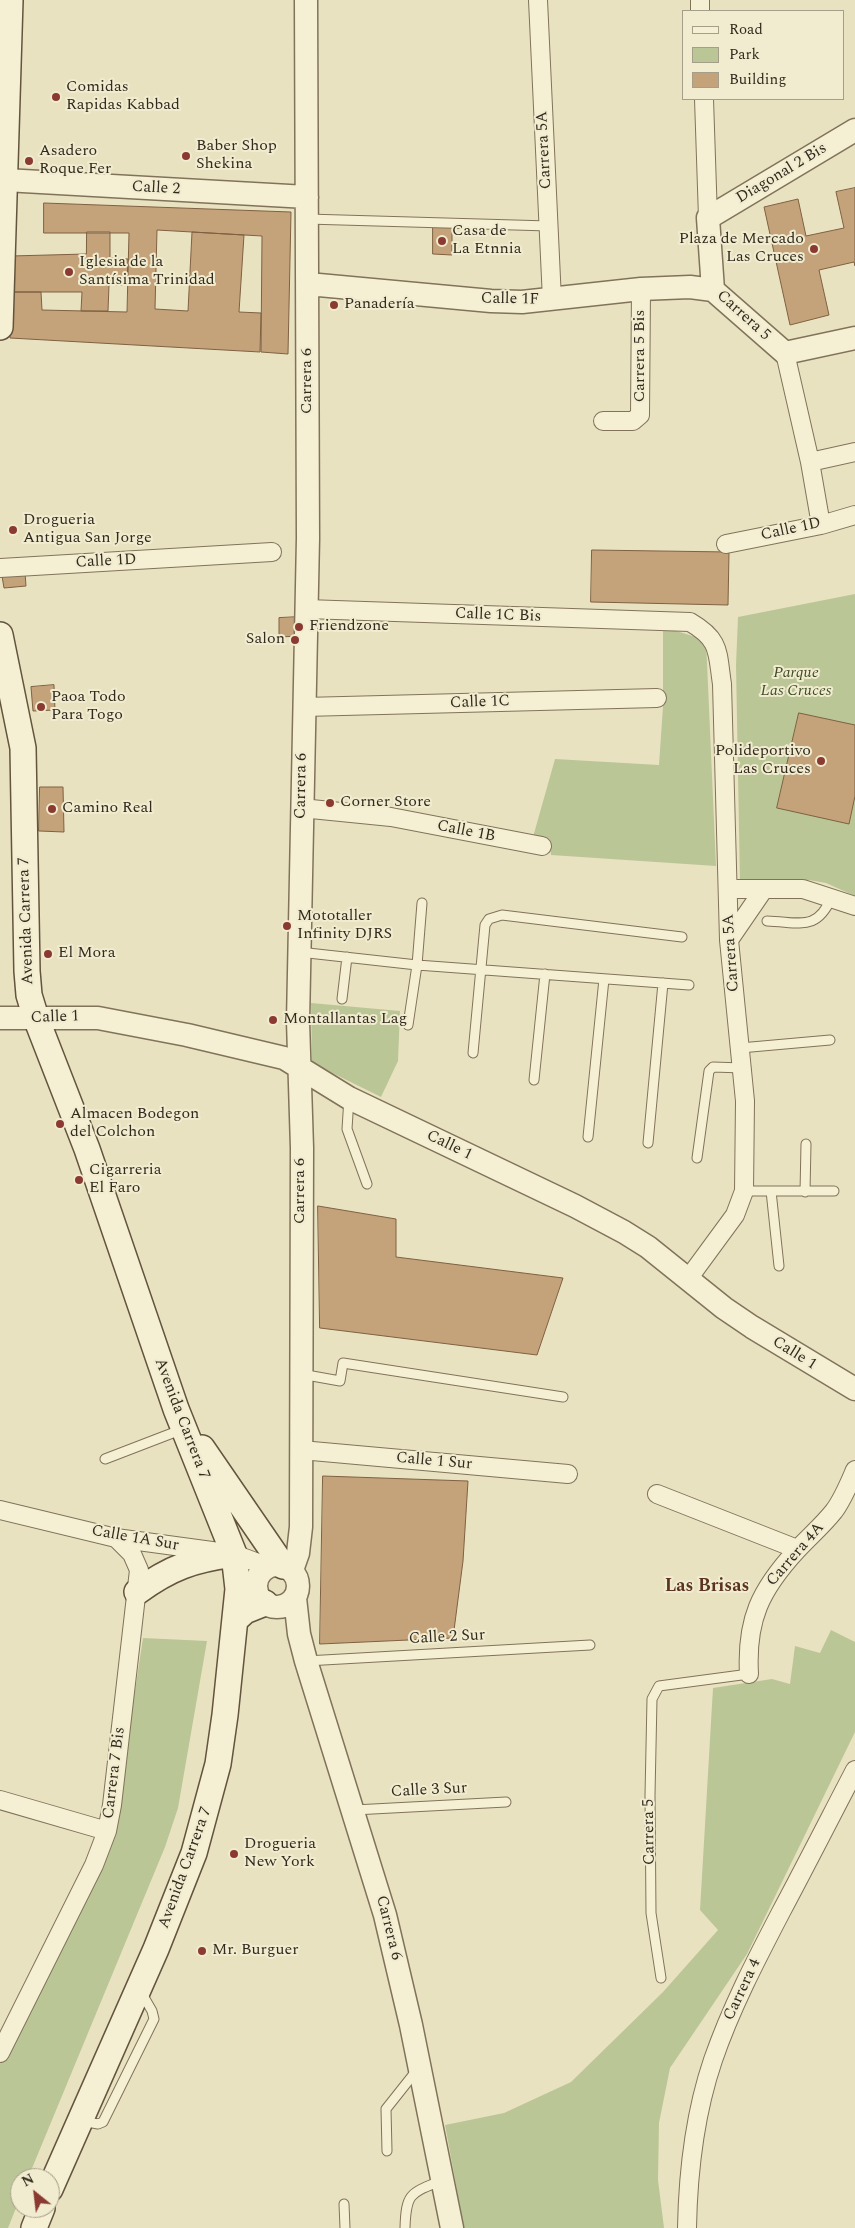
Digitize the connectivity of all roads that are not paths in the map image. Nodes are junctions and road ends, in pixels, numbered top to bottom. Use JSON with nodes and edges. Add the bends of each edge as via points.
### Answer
{"nodes":[{"id":1,"x":10,"y":0,"type":"edge"},
{"id":2,"x":306,"y":0,"type":"edge"},
{"id":3,"x":538,"y":0,"type":"edge"},
{"id":4,"x":4,"y":85,"type":"edge"},
{"id":5,"x":704,"y":100,"type":"edge"},
{"id":6,"x":855,"y":130,"type":"edge"},
{"id":7,"x":3,"y":193,"type":"edge"},
{"id":8,"x":307,"y":196,"type":"junction"},
{"id":9,"x":708,"y":218,"type":"junction"},
{"id":10,"x":307,"y":219,"type":"junction"},
{"id":11,"x":549,"y":226,"type":"junction"},
{"id":12,"x":308,"y":284,"type":"junction"},
{"id":13,"x":641,"y":288,"type":"junction"},
{"id":14,"x":713,"y":290,"type":"junction"},
{"id":15,"x":552,"y":300,"type":"junction"},
{"id":16,"x":0,"y":327,"type":"edge"},
{"id":17,"x":855,"y":338,"type":"edge"},
{"id":18,"x":785,"y":353,"type":"junction"},
{"id":19,"x":603,"y":421,"type":"dead end"},
{"id":20,"x":855,"y":452,"type":"edge"},
{"id":21,"x":810,"y":462,"type":"junction"},
{"id":22,"x":855,"y":515,"type":"edge"},
{"id":23,"x":820,"y":525,"type":"junction"},
{"id":24,"x":726,"y":544,"type":"dead end"},
{"id":25,"x":272,"y":552,"type":"dead end"},
{"id":26,"x":0,"y":568,"type":"edge"},
{"id":27,"x":306,"y":609,"type":"junction"},
{"id":28,"x":690,"y":622,"type":"joint"},
{"id":29,"x":0,"y":635,"type":"edge"},
{"id":30,"x":657,"y":698,"type":"dead end"},
{"id":31,"x":304,"y":708,"type":"junction"},
{"id":32,"x":301,"y":808,"type":"junction"},
{"id":33,"x":542,"y":846,"type":"dead end"},
{"id":34,"x":728,"y":889,"type":"junction"},
{"id":35,"x":764,"y":889,"type":"junction"},
{"id":36,"x":832,"y":897,"type":"junction"},
{"id":37,"x":422,"y":904,"type":"dead end"},
{"id":38,"x":855,"y":906,"type":"edge"},
{"id":39,"x":767,"y":921,"type":"dead end"},
{"id":40,"x":682,"y":937,"type":"dead end"},
{"id":41,"x":729,"y":940,"type":"junction"},
{"id":42,"x":299,"y":952,"type":"junction"},
{"id":43,"x":347,"y":957,"type":"junction"},
{"id":44,"x":417,"y":965,"type":"junction"},
{"id":45,"x":481,"y":969,"type":"junction"},
{"id":46,"x":545,"y":974,"type":"junction"},
{"id":47,"x":604,"y":979,"type":"junction"},
{"id":48,"x":663,"y":983,"type":"junction"},
{"id":49,"x":689,"y":985,"type":"dead end"},
{"id":50,"x":342,"y":1000,"type":"dead end"},
{"id":51,"x":0,"y":1018,"type":"edge"},
{"id":52,"x":36,"y":1018,"type":"junction"},
{"id":53,"x":408,"y":1025,"type":"dead end"},
{"id":54,"x":830,"y":1040,"type":"dead end"},
{"id":55,"x":740,"y":1048,"type":"junction"},
{"id":56,"x":473,"y":1054,"type":"dead end"},
{"id":57,"x":300,"y":1068,"type":"junction"},
{"id":58,"x":743,"y":1068,"type":"junction"},
{"id":59,"x":534,"y":1080,"type":"dead end"},
{"id":60,"x":349,"y":1098,"type":"junction"},
{"id":61,"x":588,"y":1137,"type":"dead end"},
{"id":62,"x":648,"y":1143,"type":"dead end"},
{"id":63,"x":806,"y":1144,"type":"dead end"},
{"id":64,"x":697,"y":1158,"type":"dead end"},
{"id":65,"x":367,"y":1184,"type":"dead end"},
{"id":66,"x":744,"y":1191,"type":"junction"},
{"id":67,"x":834,"y":1191,"type":"dead end"},
{"id":68,"x":771,"y":1192,"type":"junction"},
{"id":69,"x":805,"y":1192,"type":"junction"},
{"id":70,"x":779,"y":1266,"type":"dead end"},
{"id":71,"x":688,"y":1279,"type":"junction"},
{"id":72,"x":301,"y":1374,"type":"junction"},
{"id":73,"x":855,"y":1389,"type":"edge"},
{"id":74,"x":563,"y":1397,"type":"dead end"},
{"id":75,"x":180,"y":1419,"type":"junction"},
{"id":76,"x":301,"y":1450,"type":"junction"},
{"id":77,"x":106,"y":1459,"type":"dead end"},
{"id":78,"x":855,"y":1470,"type":"edge"},
{"id":79,"x":568,"y":1474,"type":"dead end"},
{"id":80,"x":657,"y":1494,"type":"dead end"},
{"id":81,"x":0,"y":1510,"type":"edge"},
{"id":82,"x":116,"y":1538,"type":"junction"},
{"id":83,"x":797,"y":1549,"type":"junction"},
{"id":84,"x":234,"y":1554,"type":"junction"},
{"id":85,"x":281,"y":1568,"type":"junction"},
{"id":86,"x":137,"y":1592,"type":"junction"},
{"id":87,"x":279,"y":1603,"type":"junction"},
{"id":88,"x":235,"y":1620,"type":"junction"},
{"id":89,"x":590,"y":1645,"type":"dead end"},
{"id":90,"x":306,"y":1661,"type":"junction"},
{"id":91,"x":749,"y":1674,"type":"joint"},
{"id":92,"x":855,"y":1770,"type":"edge"},
{"id":93,"x":0,"y":1800,"type":"edge"},
{"id":94,"x":506,"y":1802,"type":"dead end"},
{"id":95,"x":354,"y":1810,"type":"junction"},
{"id":96,"x":107,"y":1831,"type":"junction"},
{"id":97,"x":661,"y":1978,"type":"dead end"},
{"id":98,"x":0,"y":2054,"type":"edge"},
{"id":99,"x":420,"y":2066,"type":"junction"},
{"id":100,"x":387,"y":2151,"type":"dead end"},
{"id":101,"x":59,"y":2168,"type":"edge"},
{"id":102,"x":443,"y":2180,"type":"junction"},
{"id":103,"x":344,"y":2204,"type":"dead end"},
{"id":104,"x":345,"y":2228,"type":"edge"},
{"id":105,"x":405,"y":2228,"type":"edge"},
{"id":106,"x":452,"y":2228,"type":"edge"},
{"id":107,"x":687,"y":2228,"type":"edge"}],
"edges":[{"from":1,"to":4,"type":"main road"},
{"from":2,"to":8,"type":"street","name":"Carrera 6"},
{"from":3,"to":11,"type":"street","name":"Carrera 5A"},
{"from":4,"to":7,"type":"main road"},
{"from":5,"to":9,"type":"street","name":"Carrera 5"},
{"from":6,"to":9,"type":"street","name":"Diagonal 2 Bis"},
{"from":7,"to":8,"type":"street","name":"Calle 2"},
{"from":7,"to":16,"type":"main road"},
{"from":8,"to":10,"type":"street","name":"Carrera 6"},
{"from":9,"to":14,"type":"street","name":"Carrera 5"},
{"from":10,"to":11,"type":"lane"},
{"from":10,"to":12,"type":"street","name":"Carrera 6"},
{"from":11,"to":15,"type":"street","name":"Carrera 5A"},
{"from":12,"to":15,"type":"street","name":"Calle 1F","via":[[491,301]]},
{"from":12,"to":27,"type":"street","name":"Carrera 6"},
{"from":13,"to":14,"type":"street","name":"Calle 1F"},
{"from":13,"to":15,"type":"street","name":"Calle 1F"},
{"from":13,"to":19,"type":"street","name":"Carrera 5 Bis","via":[[640,415],[634,421]]},
{"from":14,"to":18,"type":"street","name":"Carrera 5"},
{"from":17,"to":18,"type":"street"},
{"from":18,"to":21,"type":"street","name":"Carrera 5"},
{"from":20,"to":21,"type":"street"},
{"from":21,"to":23,"type":"street","name":"Carrera 5"},
{"from":22,"to":23,"type":"street","name":"Calle 1D"},
{"from":23,"to":24,"type":"street","name":"Calle 1D"},
{"from":25,"to":26,"type":"street","name":"Calle 1D"},
{"from":27,"to":28,"type":"street","name":"Calle 1C Bis"},
{"from":27,"to":31,"type":"street","name":"Carrera 6"},
{"from":28,"to":34,"type":"street","name":"Carrera 5A","via":[[706,631],[715,644],[722,684]]},
{"from":29,"to":52,"type":"main road","name":"Avenida Carrera 7","via":[[23,748],[27,971]]},
{"from":30,"to":31,"type":"street","name":"Calle 1C"},
{"from":31,"to":32,"type":"street","name":"Carrera 6"},
{"from":32,"to":33,"type":"street","name":"Calle 1B","via":[[391,817]]},
{"from":32,"to":42,"type":"street","name":"Carrera 6"},
{"from":34,"to":35,"type":"street"},
{"from":34,"to":41,"type":"street","name":"Carrera 5A"},
{"from":35,"to":36,"type":"street","via":[[802,889]]},
{"from":35,"to":41,"type":"street"},
{"from":36,"to":38,"type":"street"},
{"from":36,"to":39,"type":"lane","via":[[824,913],[811,923]]},
{"from":37,"to":44,"type":"lane"},
{"from":40,"to":45,"type":"lane","via":[[502,915],[489,919],[485,925]]},
{"from":41,"to":55,"type":"street","name":"Carrera 5A"},
{"from":42,"to":43,"type":"lane"},
{"from":42,"to":57,"type":"street","name":"Carrera 6"},
{"from":43,"to":44,"type":"lane"},
{"from":43,"to":50,"type":"lane"},
{"from":44,"to":45,"type":"lane"},
{"from":44,"to":53,"type":"lane"},
{"from":45,"to":46,"type":"lane"},
{"from":45,"to":56,"type":"lane"},
{"from":46,"to":47,"type":"lane"},
{"from":46,"to":59,"type":"lane"},
{"from":47,"to":48,"type":"lane"},
{"from":47,"to":61,"type":"lane"},
{"from":48,"to":49,"type":"lane"},
{"from":48,"to":62,"type":"lane"},
{"from":51,"to":52,"type":"street","name":"Calle 1"},
{"from":52,"to":57,"type":"street","name":"Calle 1","via":[[105,1019],[263,1052],[284,1058]]},
{"from":52,"to":75,"type":"main road","name":"Avenida Carrera 7","via":[[81,1132]]},
{"from":54,"to":55,"type":"lane"},
{"from":55,"to":58,"type":"street","name":"Carrera 5A"},
{"from":57,"to":60,"type":"street","name":"Calle 1"},
{"from":57,"to":72,"type":"street","name":"Carrera 6"},
{"from":58,"to":64,"type":"lane","via":[[713,1067],[709,1071]]},
{"from":58,"to":66,"type":"street","name":"Carrera 5A"},
{"from":60,"to":65,"type":"lane","via":[[347,1129]]},
{"from":60,"to":71,"type":"street","name":"Calle 1","via":[[600,1218],[648,1247]]},
{"from":63,"to":69,"type":"lane"},
{"from":66,"to":68,"type":"lane"},
{"from":66,"to":71,"type":"street","name":"Carrera 5A","via":[[735,1215]]},
{"from":67,"to":69,"type":"lane"},
{"from":68,"to":69,"type":"lane"},
{"from":68,"to":70,"type":"lane"},
{"from":71,"to":73,"type":"street","name":"Calle 1","via":[[752,1327]]},
{"from":72,"to":74,"type":"lane","via":[[340,1381],[343,1363]]},
{"from":72,"to":76,"type":"street","name":"Carrera 6"},
{"from":75,"to":77,"type":"lane"},
{"from":75,"to":84,"type":"main road","name":"Avenida Carrera 7"},
{"from":75,"to":85,"type":"main road"},
{"from":76,"to":79,"type":"street","name":"Calle 1 Sur"},
{"from":76,"to":85,"type":"street","name":"Carrera 6","via":[[298,1553]]},
{"from":78,"to":83,"type":"street","name":"Carrera 4A","via":[[835,1509]]},
{"from":80,"to":83,"type":"street"},
{"from":81,"to":82,"type":"street","name":"Calle 1A Sur"},
{"from":82,"to":84,"type":"street","name":"Calle 1A Sur"},
{"from":82,"to":86,"type":"street","name":"Carrera 7 Bis","via":[[137,1561]]},
{"from":83,"to":91,"type":"street","name":"Carrera 4A","via":[[758,1603],[747,1650]]},
{"from":84,"to":85,"type":"street","name":"Calle 1A Sur"},
{"from":84,"to":86,"type":"main road","via":[[168,1570]]},
{"from":84,"to":88,"type":"main road","name":"Avenida Carrera 7","via":[[238,1589]]},
{"from":85,"to":87,"type":"street","via":[[298,1580],[298,1593]]},
{"from":85,"to":87,"type":"street","via":[[259,1575],[256,1587],[260,1599]]},
{"from":86,"to":96,"type":"street","name":"Carrera 7 Bis"},
{"from":87,"to":88,"type":"main road","via":[[245,1611]]},
{"from":87,"to":90,"type":"street","name":"Carrera 6","via":[[300,1634]]},
{"from":88,"to":101,"type":"main road","name":"Avenida Carrera 7","via":[[224,1725],[208,1806],[194,1853],[177,1900]]},
{"from":89,"to":90,"type":"lane","name":"Calle 2 Sur"},
{"from":90,"to":95,"type":"street","name":"Carrera 6"},
{"from":91,"to":97,"type":"lane","name":"Carrera 5","via":[[659,1686],[652,1699],[651,1913]]},
{"from":92,"to":107,"type":"street","name":"Carrera 4","via":[[729,2016],[712,2061],[699,2110]]},
{"from":93,"to":96,"type":"street"},
{"from":94,"to":95,"type":"lane","name":"Calle 3 Sur"},
{"from":95,"to":99,"type":"street","name":"Carrera 6","via":[[385,1915]]},
{"from":96,"to":98,"type":"street","name":"Carrera 7 Bis","via":[[94,1865]]},
{"from":99,"to":100,"type":"lane","via":[[386,2109]]},
{"from":99,"to":102,"type":"street","name":"Carrera 6"},
{"from":102,"to":105,"type":"lane","via":[[418,2190],[410,2197],[405,2205]]},
{"from":102,"to":106,"type":"street","name":"Carrera 6"},
{"from":103,"to":104,"type":"lane"}]}
